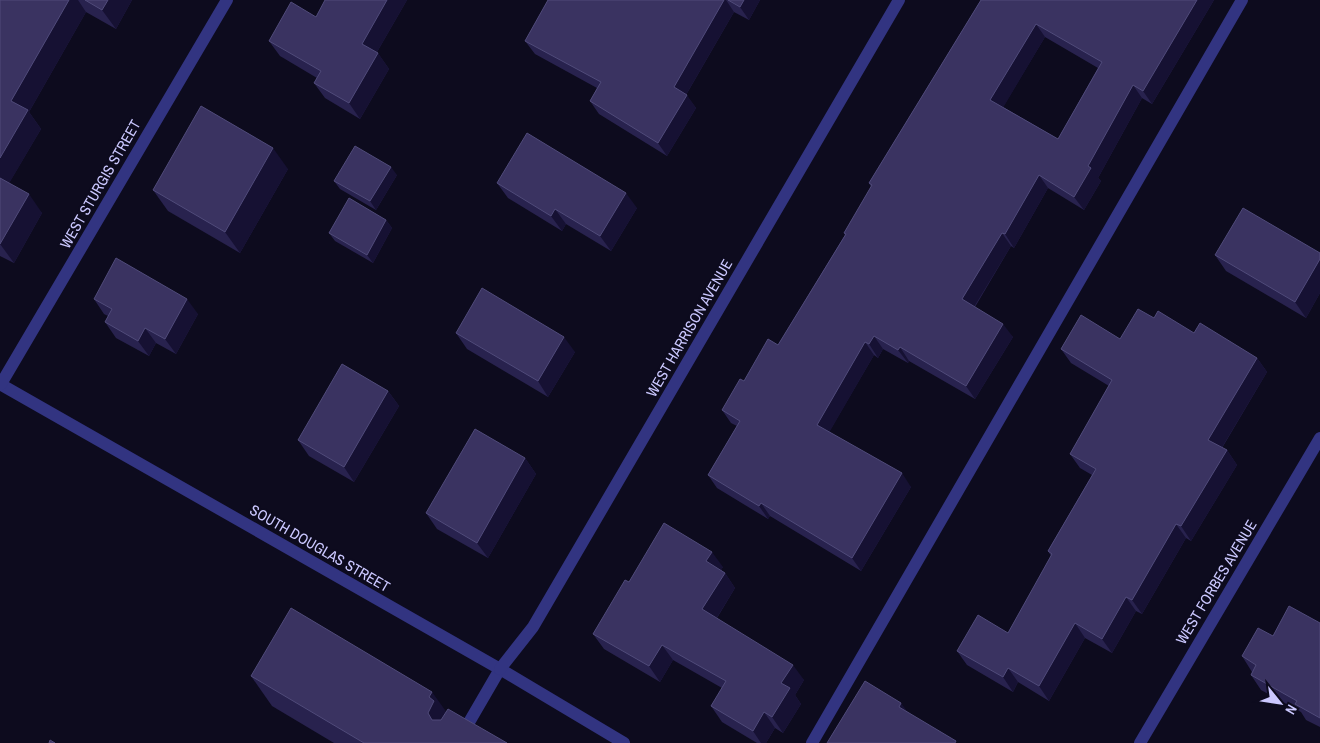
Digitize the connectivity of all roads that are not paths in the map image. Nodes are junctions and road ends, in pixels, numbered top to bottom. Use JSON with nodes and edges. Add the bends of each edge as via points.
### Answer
{"nodes":[{"id":1,"x":227,"y":0,"type":"edge"},
{"id":2,"x":900,"y":0,"type":"edge"},
{"id":3,"x":1242,"y":0,"type":"edge"},
{"id":4,"x":0,"y":384,"type":"edge"},
{"id":5,"x":1320,"y":438,"type":"edge"},
{"id":6,"x":500,"y":669,"type":"junction"},
{"id":7,"x":456,"y":743,"type":"edge"},
{"id":8,"x":624,"y":743,"type":"edge"},
{"id":9,"x":812,"y":743,"type":"edge"},
{"id":10,"x":1140,"y":743,"type":"edge"}],
"edges":[{"from":1,"to":4,"type":"street","name":"WEST STURGIS STREET"},
{"from":2,"to":6,"type":"street","name":"WEST HARRISON AVENUE","via":[[533,627]]},
{"from":3,"to":9,"type":"street"},
{"from":4,"to":6,"type":"street","name":"SOUTH DOUGLAS STREET"},
{"from":5,"to":10,"type":"street","name":"WEST FORBES AVENUE"},
{"from":6,"to":7,"type":"street","name":"WEST HARRISON AVENUE"},
{"from":6,"to":8,"type":"street","name":"SOUTH DOUGLAS STREET"}]}
